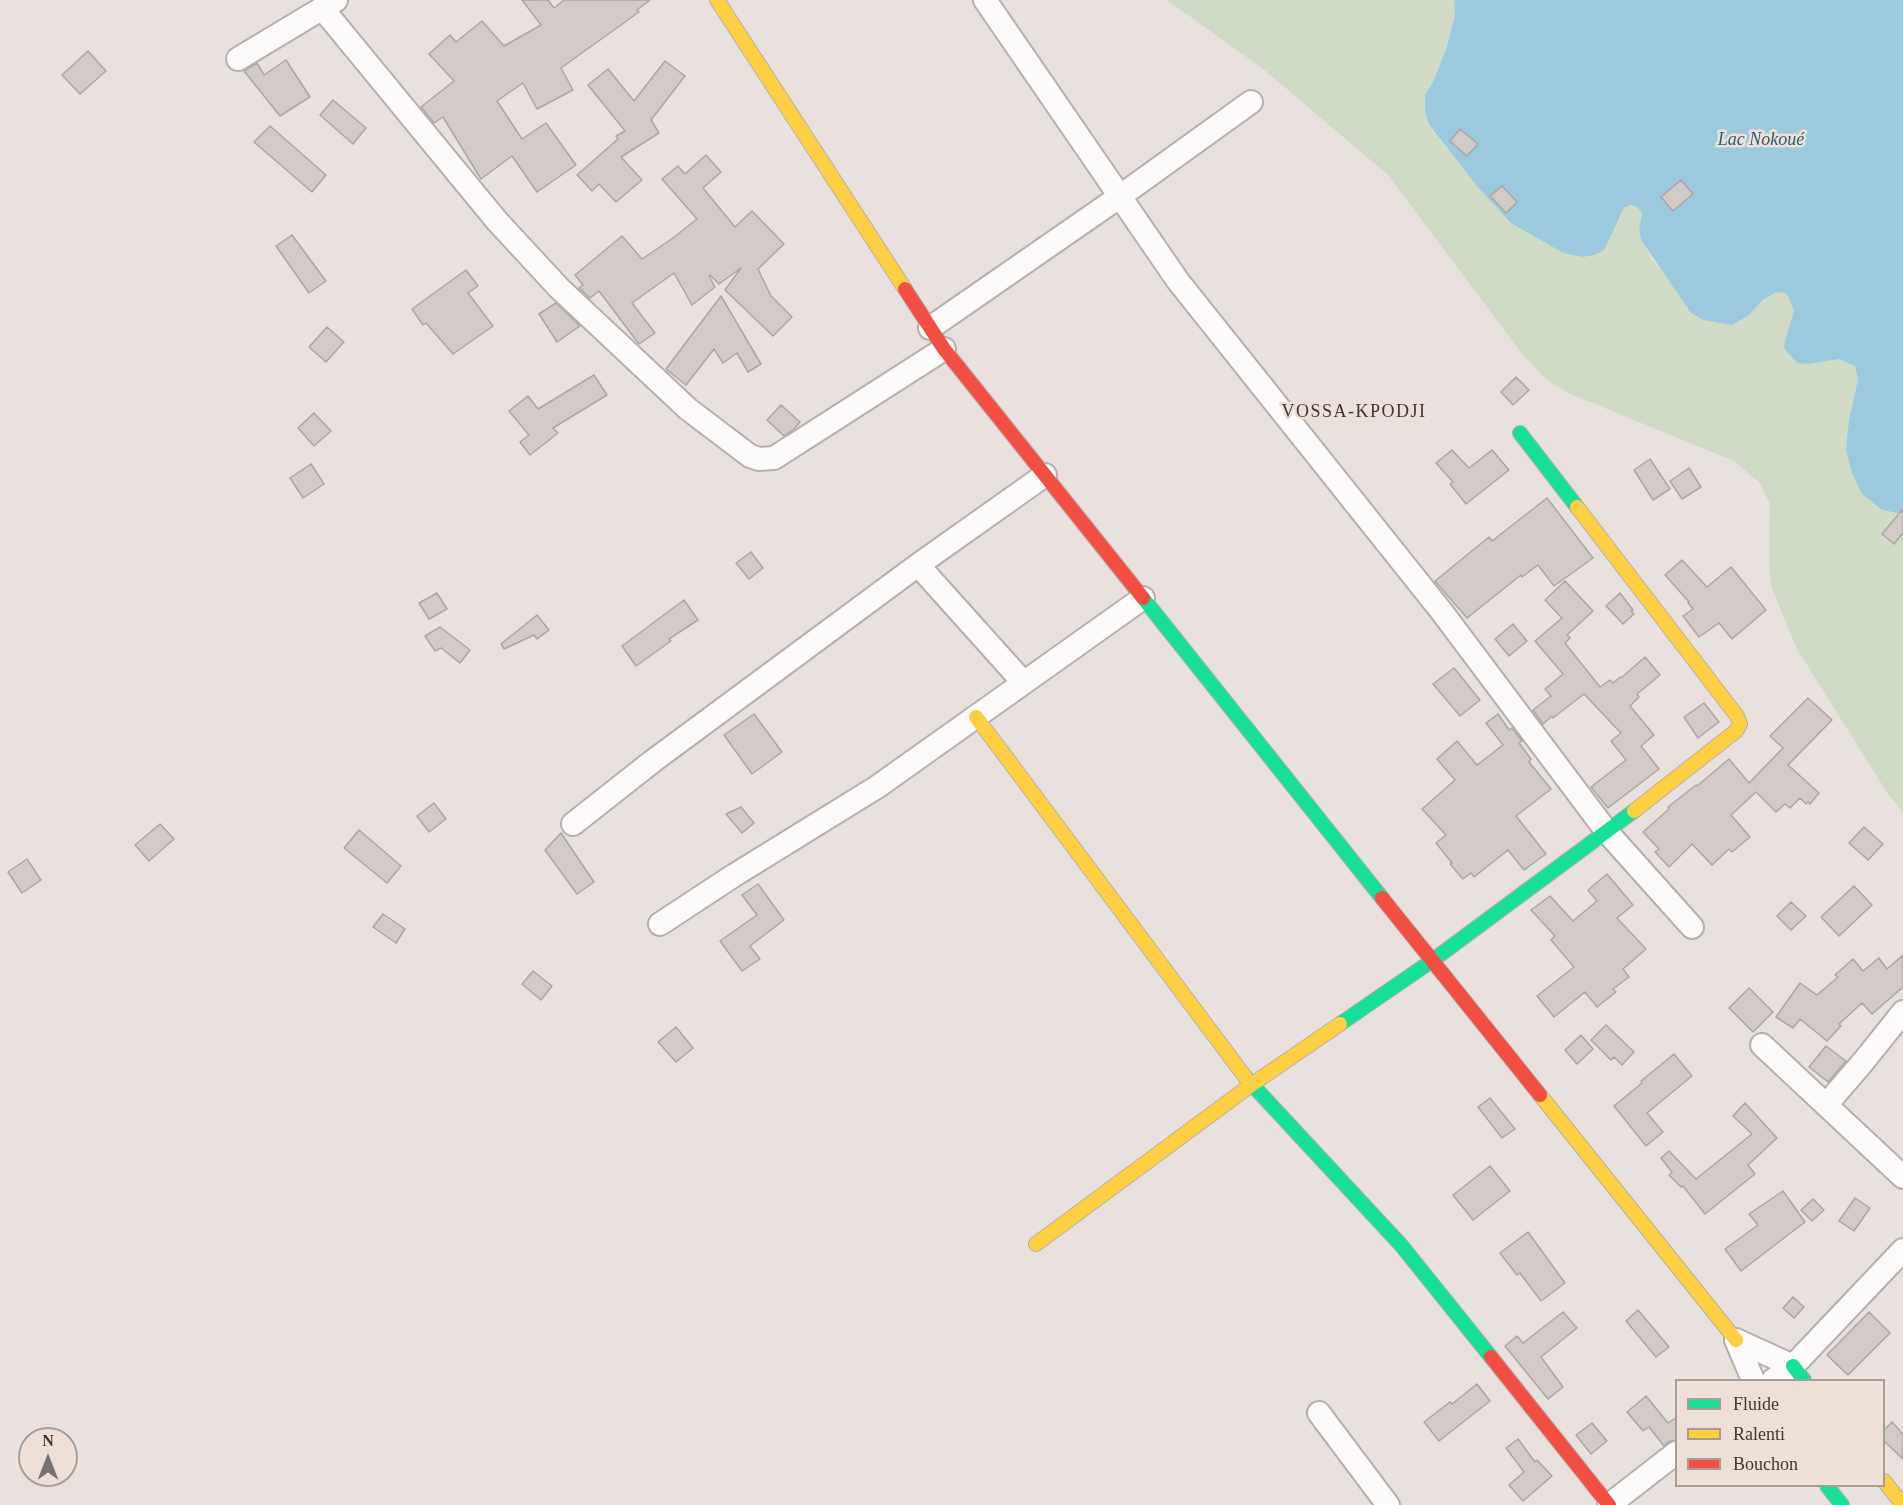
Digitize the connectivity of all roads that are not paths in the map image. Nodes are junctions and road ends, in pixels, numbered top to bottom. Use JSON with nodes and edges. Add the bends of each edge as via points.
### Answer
{"nodes":[{"id":1,"x":717,"y":0,"type":"edge"},
{"id":2,"x":985,"y":0,"type":"edge"},
{"id":3,"x":329,"y":4,"type":"edge"},
{"id":4,"x":238,"y":59,"type":"dead end"},
{"id":5,"x":1251,"y":102,"type":"dead end"},
{"id":6,"x":1119,"y":197,"type":"junction"},
{"id":7,"x":930,"y":328,"type":"junction"},
{"id":8,"x":944,"y":349,"type":"junction"},
{"id":9,"x":1520,"y":432,"type":"dead end"},
{"id":10,"x":1045,"y":475,"type":"junction"},
{"id":11,"x":918,"y":566,"type":"junction"},
{"id":12,"x":1143,"y":598,"type":"junction"},
{"id":13,"x":1023,"y":682,"type":"junction"},
{"id":14,"x":976,"y":717,"type":"junction"},
{"id":15,"x":573,"y":824,"type":"dead end"},
{"id":16,"x":1607,"y":832,"type":"junction"},
{"id":17,"x":660,"y":924,"type":"dead end"},
{"id":18,"x":1692,"y":927,"type":"dead end"},
{"id":19,"x":1433,"y":960,"type":"junction"},
{"id":20,"x":1903,"y":1012,"type":"edge"},
{"id":21,"x":1762,"y":1045,"type":"dead end"},
{"id":22,"x":1251,"y":1085,"type":"junction"},
{"id":23,"x":1826,"y":1105,"type":"junction"},
{"id":24,"x":1903,"y":1177,"type":"edge"},
{"id":25,"x":1036,"y":1244,"type":"dead end"},
{"id":26,"x":1903,"y":1250,"type":"edge"},
{"id":27,"x":1736,"y":1340,"type":"junction"},
{"id":28,"x":1798,"y":1373,"type":"edge"},
{"id":29,"x":1753,"y":1379,"type":"edge"},
{"id":30,"x":1777,"y":1379,"type":"edge"},
{"id":31,"x":1319,"y":1413,"type":"dead end"},
{"id":32,"x":1675,"y":1456,"type":"edge"},
{"id":33,"x":1885,"y":1482,"type":"edge"},
{"id":34,"x":1828,"y":1487,"type":"edge"},
{"id":35,"x":1388,"y":1505,"type":"edge"},
{"id":36,"x":1609,"y":1505,"type":"edge"},
{"id":37,"x":1842,"y":1505,"type":"edge"},
{"id":38,"x":1903,"y":1505,"type":"edge"}],
"edges":[{"from":1,"to":7,"type":"street"},
{"from":2,"to":6,"type":"street"},
{"from":3,"to":4,"type":"street"},
{"from":3,"to":8,"type":"street","via":[[490,213],[559,288],[688,409],[750,456],[774,458]]},
{"from":5,"to":6,"type":"street"},
{"from":6,"to":7,"type":"street"},
{"from":6,"to":16,"type":"street","via":[[1178,281],[1435,603]]},
{"from":7,"to":8,"type":"street"},
{"from":8,"to":10,"type":"street"},
{"from":9,"to":16,"type":"street","via":[[1740,724]]},
{"from":10,"to":11,"type":"street"},
{"from":10,"to":12,"type":"street"},
{"from":11,"to":13,"type":"street"},
{"from":11,"to":15,"type":"street"},
{"from":12,"to":13,"type":"street"},
{"from":12,"to":19,"type":"street"},
{"from":13,"to":14,"type":"street"},
{"from":14,"to":17,"type":"street","via":[[877,787]]},
{"from":14,"to":22,"type":"street"},
{"from":16,"to":18,"type":"street"},
{"from":16,"to":19,"type":"street"},
{"from":19,"to":22,"type":"street"},
{"from":19,"to":27,"type":"street"},
{"from":20,"to":23,"type":"street"},
{"from":21,"to":23,"type":"street"},
{"from":22,"to":25,"type":"street"},
{"from":22,"to":36,"type":"street","via":[[1401,1245]]},
{"from":23,"to":24,"type":"street"},
{"from":26,"to":28,"type":"street"},
{"from":27,"to":28,"type":"street"},
{"from":27,"to":29,"type":"street"},
{"from":28,"to":30,"type":"street"},
{"from":31,"to":35,"type":"street"},
{"from":32,"to":36,"type":"street"},
{"from":33,"to":38,"type":"street"},
{"from":34,"to":37,"type":"street"}]}
